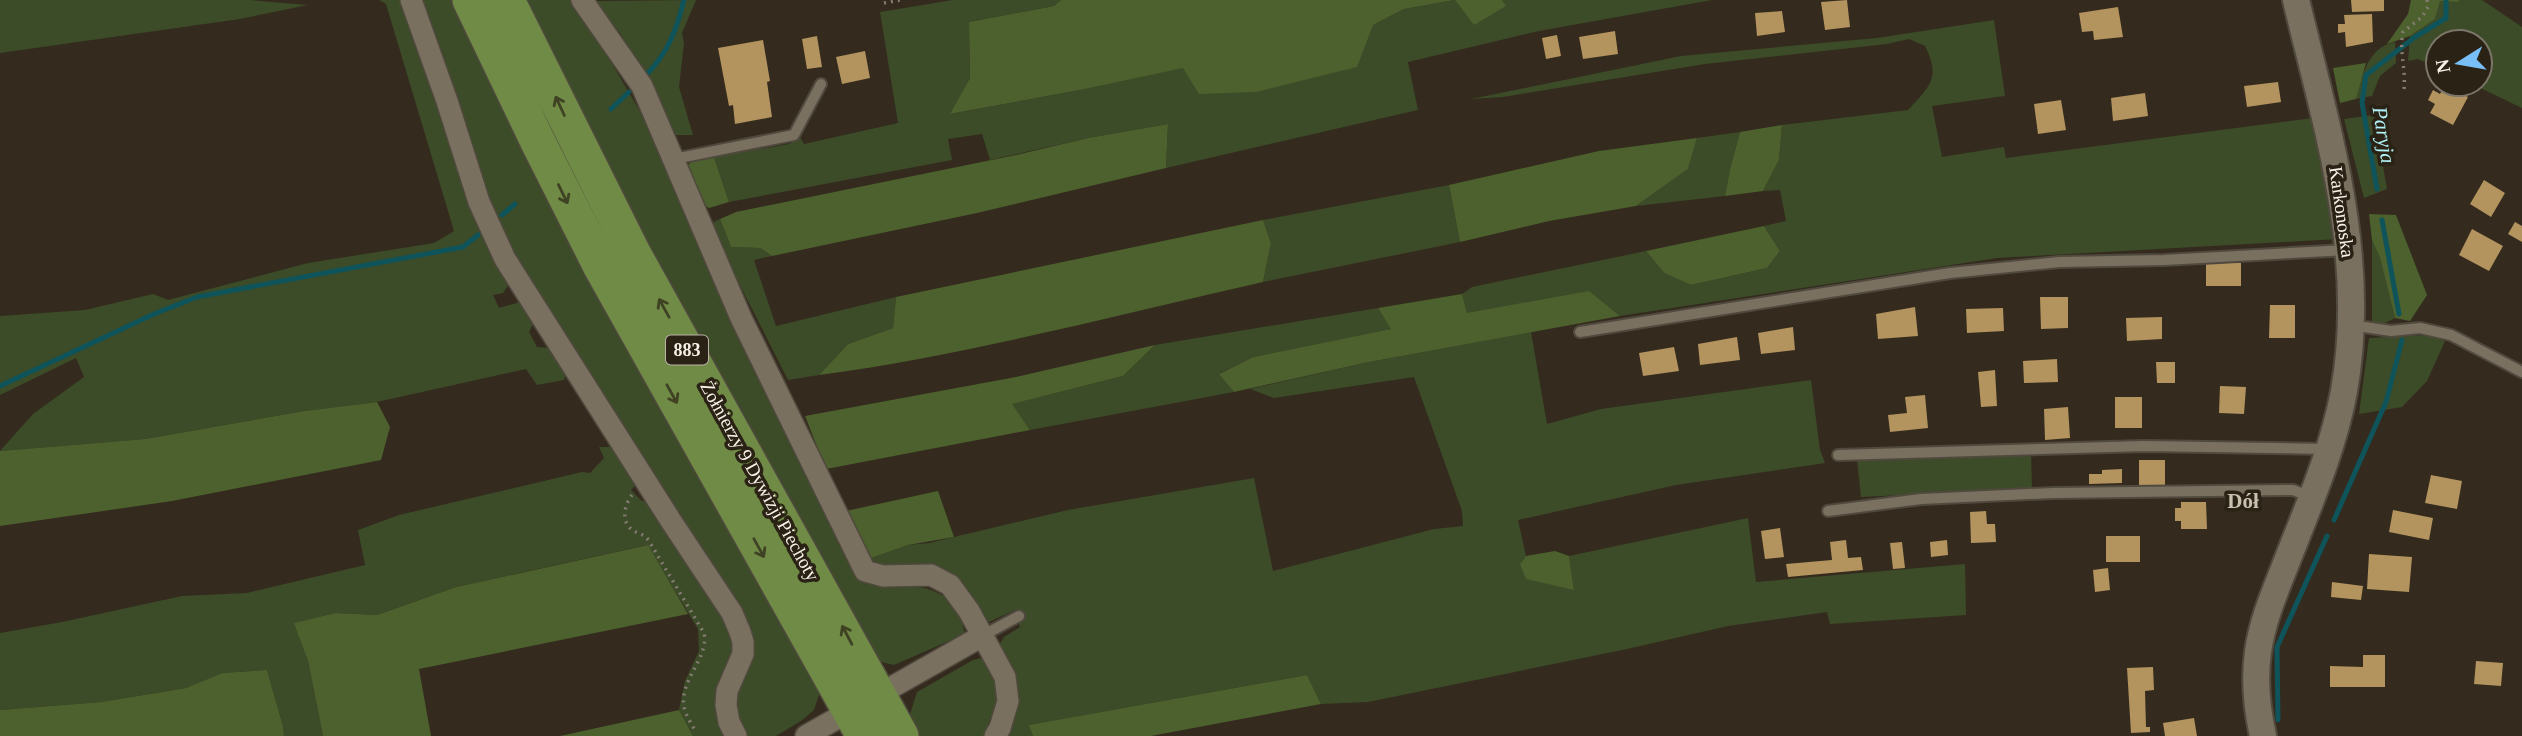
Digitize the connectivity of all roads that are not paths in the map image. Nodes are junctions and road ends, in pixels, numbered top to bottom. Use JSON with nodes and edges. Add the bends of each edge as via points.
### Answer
{"nodes":[{"id":1,"x":411,"y":0,"type":"edge"},
{"id":2,"x":471,"y":0,"type":"edge"},
{"id":3,"x":507,"y":0,"type":"edge"},
{"id":4,"x":582,"y":0,"type":"edge"},
{"id":5,"x":2296,"y":0,"type":"edge"},
{"id":6,"x":821,"y":84,"type":"dead end"},
{"id":7,"x":674,"y":159,"type":"junction"},
{"id":8,"x":2350,"y":250,"type":"junction"},
{"id":9,"x":2351,"y":326,"type":"junction"},
{"id":10,"x":1580,"y":332,"type":"dead end"},
{"id":11,"x":2522,"y":372,"type":"edge"},
{"id":12,"x":2332,"y":438,"type":"junction"},
{"id":13,"x":1838,"y":455,"type":"dead end"},
{"id":14,"x":2311,"y":497,"type":"junction"},
{"id":15,"x":1828,"y":511,"type":"dead end"},
{"id":16,"x":1019,"y":616,"type":"dead end"},
{"id":17,"x":982,"y":636,"type":"junction"},
{"id":18,"x":865,"y":714,"type":"edge"},
{"id":19,"x":736,"y":736,"type":"edge"},
{"id":20,"x":806,"y":736,"type":"edge"},
{"id":21,"x":901,"y":736,"type":"edge"},
{"id":22,"x":995,"y":736,"type":"edge"},
{"id":23,"x":2263,"y":736,"type":"edge"}],
"edges":[{"from":1,"to":19,"type":"street","via":[[479,202],[505,259],[732,613],[743,642],[743,654],[727,691],[729,722]]},
{"from":2,"to":18,"type":"highway","name":"Żołnierzy 9 Dywizji Piechoty","number":"883","one_way":true,"via":[[601,267]]},
{"from":18,"to":3,"type":"highway","name":"Żołnierzy 9 Dywizji Piechoty","number":"883","one_way":true},
{"from":4,"to":7,"type":"street","via":[[642,86]]},
{"from":5,"to":8,"type":"street","name":"Karkonoska","via":[[2335,158]]},
{"from":6,"to":7,"type":"lane","via":[[794,135]]},
{"from":7,"to":17,"type":"street","via":[[741,318],[865,570],[883,576],[931,575],[950,585]]},
{"from":8,"to":9,"type":"street","name":"Karkonoska"},
{"from":8,"to":10,"type":"lane","via":[[2059,262],[1950,273]]},
{"from":9,"to":11,"type":"lane","via":[[2391,331],[2420,328],[2451,335]]},
{"from":9,"to":12,"type":"street","name":"Karkonoska","via":[[2344,391]]},
{"from":12,"to":13,"type":"lane"},
{"from":12,"to":14,"type":"street","name":"Karkonoska"},
{"from":14,"to":15,"type":"lane","via":[[2294,490],[2053,493],[1921,499]]},
{"from":14,"to":23,"type":"street","name":"Karkonoska","via":[[2259,643],[2256,692]]},
{"from":16,"to":17,"type":"lane"},
{"from":17,"to":18,"type":"street"},
{"from":17,"to":22,"type":"street","via":[[1005,677],[1008,701]]},
{"from":18,"to":20,"type":"street"},
{"from":18,"to":21,"type":"highway","name":"Żołnierzy 9 Dywizji Piechoty","number":"883"}]}
